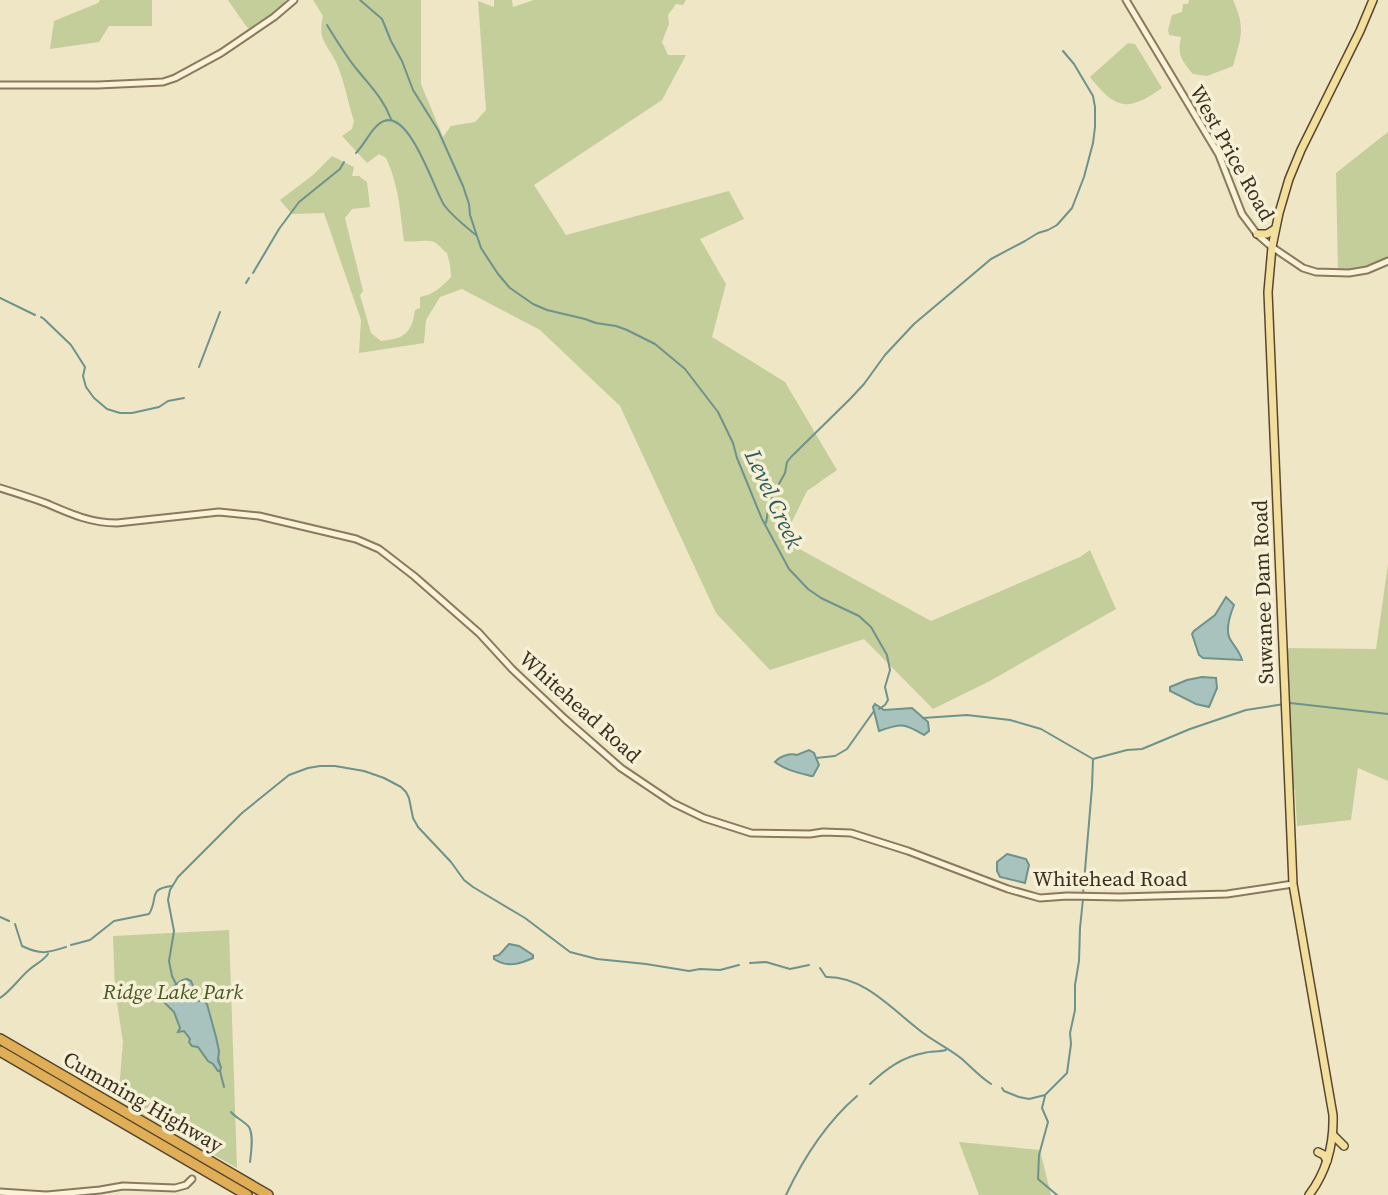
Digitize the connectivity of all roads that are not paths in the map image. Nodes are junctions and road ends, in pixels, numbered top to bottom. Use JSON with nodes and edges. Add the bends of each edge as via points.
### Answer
{"nodes":[{"id":1,"x":294,"y":0,"type":"edge"},
{"id":2,"x":1126,"y":0,"type":"edge"},
{"id":3,"x":1373,"y":0,"type":"edge"},
{"id":4,"x":0,"y":85,"type":"edge"},
{"id":5,"x":1275,"y":229,"type":"junction"},
{"id":6,"x":1257,"y":234,"type":"junction"},
{"id":7,"x":1272,"y":247,"type":"junction"},
{"id":8,"x":1388,"y":261,"type":"edge"},
{"id":9,"x":0,"y":488,"type":"edge"},
{"id":10,"x":1293,"y":884,"type":"junction"},
{"id":11,"x":0,"y":1039,"type":"edge"},
{"id":12,"x":0,"y":1051,"type":"edge"},
{"id":13,"x":1333,"y":1135,"type":"junction"},
{"id":14,"x":1344,"y":1146,"type":"dead end"},
{"id":15,"x":1318,"y":1152,"type":"dead end"},
{"id":16,"x":1327,"y":1161,"type":"junction"},
{"id":17,"x":192,"y":1179,"type":"dead end"},
{"id":18,"x":0,"y":1192,"type":"edge"},
{"id":19,"x":19,"y":1194,"type":"edge"},
{"id":20,"x":47,"y":1195,"type":"edge"},
{"id":21,"x":247,"y":1195,"type":"edge"},
{"id":22,"x":268,"y":1195,"type":"edge"},
{"id":23,"x":1309,"y":1195,"type":"edge"}],
"edges":[{"from":1,"to":4,"type":"street","via":[[221,53],[163,82]]},
{"from":2,"to":6,"type":"street","name":"West Price Road","via":[[1219,155],[1242,214]]},
{"from":3,"to":5,"type":"main road","name":"Suwanee Dam Road","via":[[1293,169]]},
{"from":5,"to":6,"type":"main road"},
{"from":5,"to":7,"type":"main road","name":"Suwanee Dam Road"},
{"from":6,"to":7,"type":"street","name":"West Price Road"},
{"from":7,"to":8,"type":"street","name":"West Price Road","via":[[1316,272],[1349,273]]},
{"from":7,"to":10,"type":"main road","name":"Suwanee Dam Road","via":[[1268,292]]},
{"from":9,"to":10,"type":"street","name":"Whitehead Road","via":[[102,523],[219,512],[259,516],[356,539],[379,549],[479,633],[621,768],[673,803],[751,833],[851,833],[1040,898],[1227,894]]},
{"from":10,"to":13,"type":"main road","name":"Suwanee Dam Road","via":[[1332,1106]]},
{"from":11,"to":22,"type":"highway","name":"Cumming Highway"},
{"from":12,"to":21,"type":"highway","name":"Cumming Highway"},
{"from":13,"to":14,"type":"main road"},
{"from":13,"to":16,"type":"main road","name":"Suwanee Dam Road"},
{"from":15,"to":16,"type":"main road"},
{"from":16,"to":23,"type":"main road","name":"Suwanee Dam Road"},
{"from":17,"to":20,"type":"street","via":[[175,1188],[123,1186]]},
{"from":18,"to":19,"type":"street"},
{"from":19,"to":20,"type":"street"}]}
